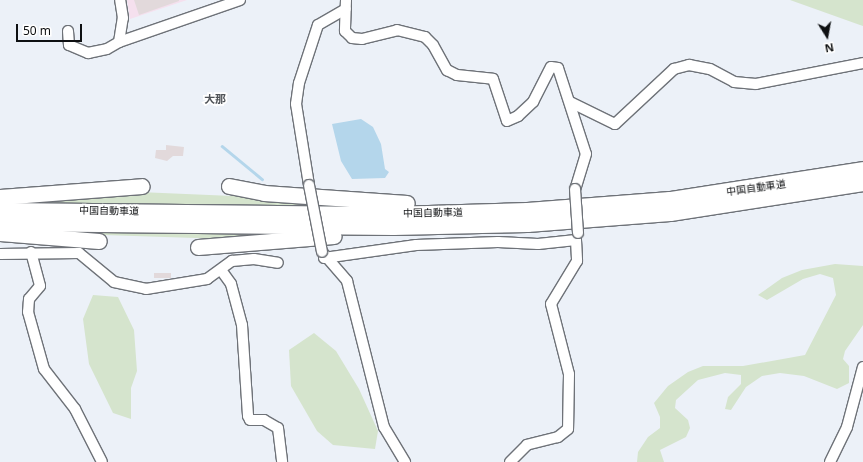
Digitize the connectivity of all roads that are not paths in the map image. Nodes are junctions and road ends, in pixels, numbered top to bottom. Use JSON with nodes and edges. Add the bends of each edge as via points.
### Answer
{"nodes":[{"id":1,"x":120,"y":0,"type":"edge"},
{"id":2,"x":240,"y":0,"type":"edge"},
{"id":3,"x":346,"y":4,"type":"edge"},
{"id":4,"x":68,"y":31,"type":"dead end"},
{"id":5,"x":119,"y":42,"type":"junction"},
{"id":6,"x":863,"y":63,"type":"edge"},
{"id":7,"x":570,"y":102,"type":"junction"},
{"id":8,"x":863,"y":169,"type":"edge"},
{"id":9,"x":863,"y":184,"type":"edge"},
{"id":10,"x":142,"y":186,"type":"dead end"},
{"id":11,"x":229,"y":186,"type":"dead end"},
{"id":12,"x":0,"y":197,"type":"edge"},
{"id":13,"x":0,"y":210,"type":"edge"},
{"id":14,"x":508,"y":210,"type":"junction"},
{"id":15,"x":0,"y":223,"type":"edge"},
{"id":16,"x":459,"y":226,"type":"junction"},
{"id":17,"x":0,"y":233,"type":"edge"},
{"id":18,"x":577,"y":237,"type":"junction"},
{"id":19,"x":99,"y":241,"type":"dead end"},
{"id":20,"x":198,"y":247,"type":"dead end"},
{"id":21,"x":31,"y":252,"type":"junction"},
{"id":22,"x":0,"y":254,"type":"edge"},
{"id":23,"x":323,"y":255,"type":"junction"},
{"id":24,"x":278,"y":263,"type":"dead end"},
{"id":25,"x":221,"y":270,"type":"junction"},
{"id":26,"x":863,"y":367,"type":"edge"},
{"id":27,"x":102,"y":462,"type":"edge"},
{"id":28,"x":282,"y":462,"type":"edge"},
{"id":29,"x":405,"y":462,"type":"edge"},
{"id":30,"x":510,"y":462,"type":"edge"},
{"id":31,"x":830,"y":462,"type":"edge"}],
"edges":[{"from":1,"to":5,"type":"street","via":[[123,18]]},
{"from":2,"to":5,"type":"street"},
{"from":3,"to":7,"type":"street","via":[[345,31],[352,38],[362,39],[396,30],[425,38],[433,45],[447,70],[457,75],[493,79],[507,121],[518,116],[533,102],[551,67],[558,68]]},
{"from":3,"to":23,"type":"street","bridge":true,"via":[[318,24],[299,83],[296,104]]},
{"from":4,"to":5,"type":"street","via":[[69,45],[88,52],[107,49]]},
{"from":6,"to":7,"type":"street","via":[[756,84],[734,82],[710,69],[689,65],[674,69],[614,124]]},
{"from":7,"to":18,"type":"street","bridge":true,"via":[[586,154],[575,189]]},
{"from":8,"to":14,"type":"highway","name":"中国自動車道","via":[[740,191],[670,199]]},
{"from":9,"to":16,"type":"highway","name":"中国自動車道","via":[[670,213]]},
{"from":10,"to":12,"type":"highway"},
{"from":11,"to":14,"type":"highway","via":[[264,193],[338,200],[477,204]]},
{"from":13,"to":14,"type":"highway","name":"中国自動車道","via":[[379,214]]},
{"from":15,"to":16,"type":"highway","name":"中国自動車道"},
{"from":16,"to":20,"type":"highway"},
{"from":17,"to":19,"type":"highway","via":[[68,236]]},
{"from":18,"to":23,"type":"street","via":[[538,244],[498,242],[416,245]]},
{"from":18,"to":30,"type":"street","via":[[577,261],[551,304],[569,374],[568,429],[558,437],[526,445]]},
{"from":21,"to":22,"type":"street"},
{"from":21,"to":25,"type":"street","via":[[79,254],[114,282],[146,289],[207,279]]},
{"from":21,"to":27,"type":"street","via":[[40,286],[29,299],[28,312],[44,369],[75,409]]},
{"from":23,"to":29,"type":"street","via":[[340,269],[347,281],[384,427]]},
{"from":24,"to":25,"type":"street","via":[[243,259],[232,261]]},
{"from":25,"to":28,"type":"street","via":[[231,284],[242,324],[248,416],[250,420],[264,420],[278,428]]},
{"from":26,"to":31,"type":"street","via":[[847,427]]}]}
